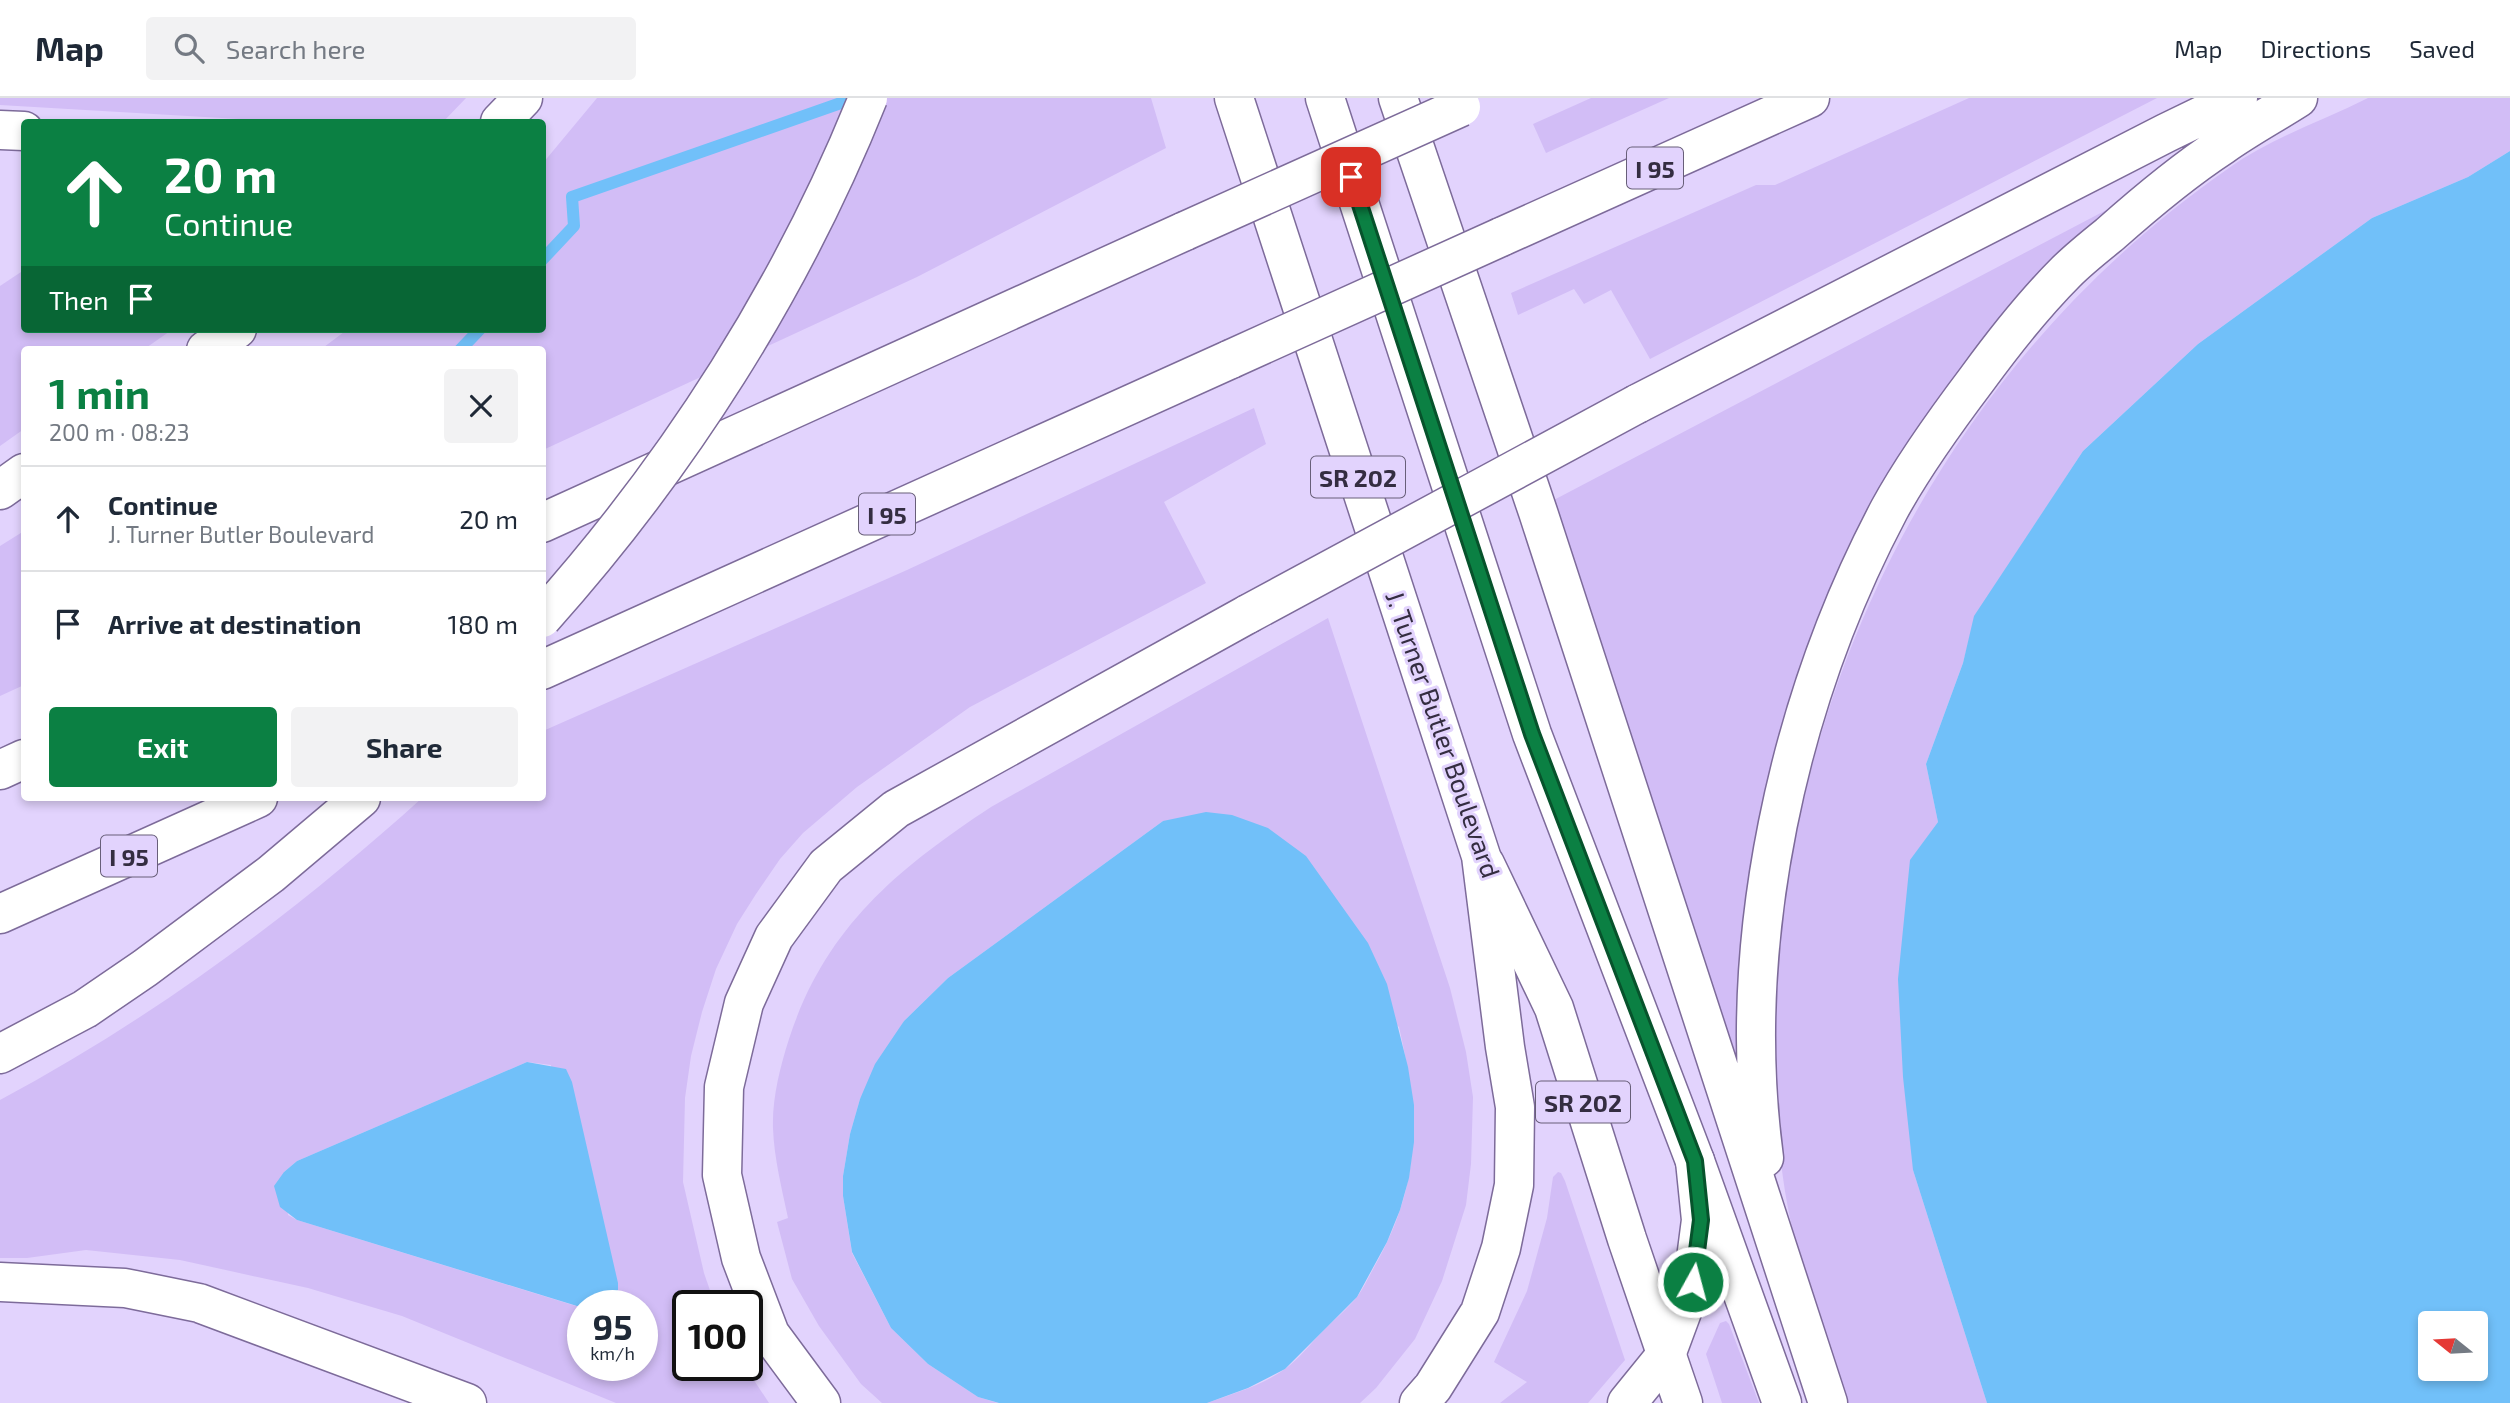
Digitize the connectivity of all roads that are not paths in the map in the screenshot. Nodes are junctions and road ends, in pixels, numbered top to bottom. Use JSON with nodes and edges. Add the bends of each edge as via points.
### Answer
{"nodes":[{"id":1,"x":523,"y":98,"type":"edge"},
{"id":2,"x":868,"y":98,"type":"edge"},
{"id":3,"x":1234,"y":98,"type":"edge"},
{"id":4,"x":1325,"y":98,"type":"edge"},
{"id":5,"x":1398,"y":98,"type":"edge"},
{"id":6,"x":1810,"y":98,"type":"edge"},
{"id":7,"x":2238,"y":98,"type":"edge"},
{"id":8,"x":2298,"y":98,"type":"edge"},
{"id":9,"x":1473,"y":101,"type":"edge"},
{"id":10,"x":503,"y":119,"type":"edge"},
{"id":11,"x":0,"y":130,"type":"edge"},
{"id":12,"x":21,"y":131,"type":"edge"},
{"id":13,"x":231,"y":333,"type":"edge"},
{"id":14,"x":212,"y":346,"type":"edge"},
{"id":15,"x":21,"y":475,"type":"edge"},
{"id":16,"x":0,"y":490,"type":"edge"},
{"id":17,"x":546,"y":521,"type":"edge"},
{"id":18,"x":546,"y":614,"type":"edge"},
{"id":19,"x":546,"y":668,"type":"edge"},
{"id":20,"x":21,"y":760,"type":"edge"},
{"id":21,"x":0,"y":770,"type":"edge"},
{"id":22,"x":251,"y":801,"type":"edge"},
{"id":23,"x":356,"y":801,"type":"edge"},
{"id":24,"x":1481,"y":856,"type":"junction"},
{"id":25,"x":0,"y":914,"type":"edge"},
{"id":26,"x":0,"y":1054,"type":"edge"},
{"id":27,"x":1695,"y":1161,"type":"junction"},
{"id":28,"x":1776,"y":1240,"type":"junction"},
{"id":29,"x":0,"y":1282,"type":"edge"},
{"id":30,"x":1666,"y":1355,"type":"junction"},
{"id":31,"x":467,"y":1403,"type":"edge"},
{"id":32,"x":821,"y":1403,"type":"edge"},
{"id":33,"x":1419,"y":1403,"type":"edge"},
{"id":34,"x":1627,"y":1403,"type":"edge"},
{"id":35,"x":1683,"y":1403,"type":"edge"},
{"id":36,"x":1782,"y":1403,"type":"edge"},
{"id":37,"x":1828,"y":1403,"type":"edge"}],
"edges":[{"from":1,"to":10,"type":"main road"},
{"from":2,"to":18,"type":"main road","bridge":true,"via":[[843,161],[773,298],[692,428],[592,563]]},
{"from":3,"to":24,"type":"main road","name":"J. Turner Butler Boulevard","number":"SR 202"},
{"from":4,"to":27,"type":"main road","number":"SR 202","via":[[1532,734]]},
{"from":5,"to":28,"type":"main road"},
{"from":6,"to":19,"type":"main road","number":"I 95","bridge":true},
{"from":7,"to":32,"type":"main road","bridge":true,"via":[[1637,404],[1248,614],[896,809],[827,866],[774,937],[744,1003],[724,1087],[722,1175],[741,1258],[770,1334]]},
{"from":8,"to":28,"type":"main road","via":[[2220,146],[2137,210],[2066,272],[2024,319],[1952,412],[1890,509],[1843,608],[1808,703],[1786,783],[1763,926],[1758,1092]]},
{"from":9,"to":17,"type":"main road","bridge":true},
{"from":11,"to":12,"type":"main road"},
{"from":13,"to":14,"type":"main road"},
{"from":15,"to":16,"type":"main road"},
{"from":20,"to":21,"type":"main road"},
{"from":22,"to":25,"type":"main road","number":"I 95"},
{"from":23,"to":26,"type":"main road","via":[[271,874],[85,1009]]},
{"from":24,"to":30,"type":"main road","name":"J. Turner Butler Boulevard","number":"SR 202","via":[[1553,1008]]},
{"from":24,"to":33,"type":"main road","via":[[1516,1107],[1514,1185],[1501,1248],[1480,1312]]},
{"from":27,"to":30,"type":"main road","via":[[1701,1220],[1693,1282]]},
{"from":27,"to":36,"type":"main road","number":"SR 202"},
{"from":28,"to":37,"type":"main road"},
{"from":29,"to":31,"type":"main road","via":[[125,1288],[199,1303]]},
{"from":30,"to":34,"type":"main road"},
{"from":30,"to":35,"type":"main road","name":"J. Turner Butler Boulevard","number":"SR 202"}]}
